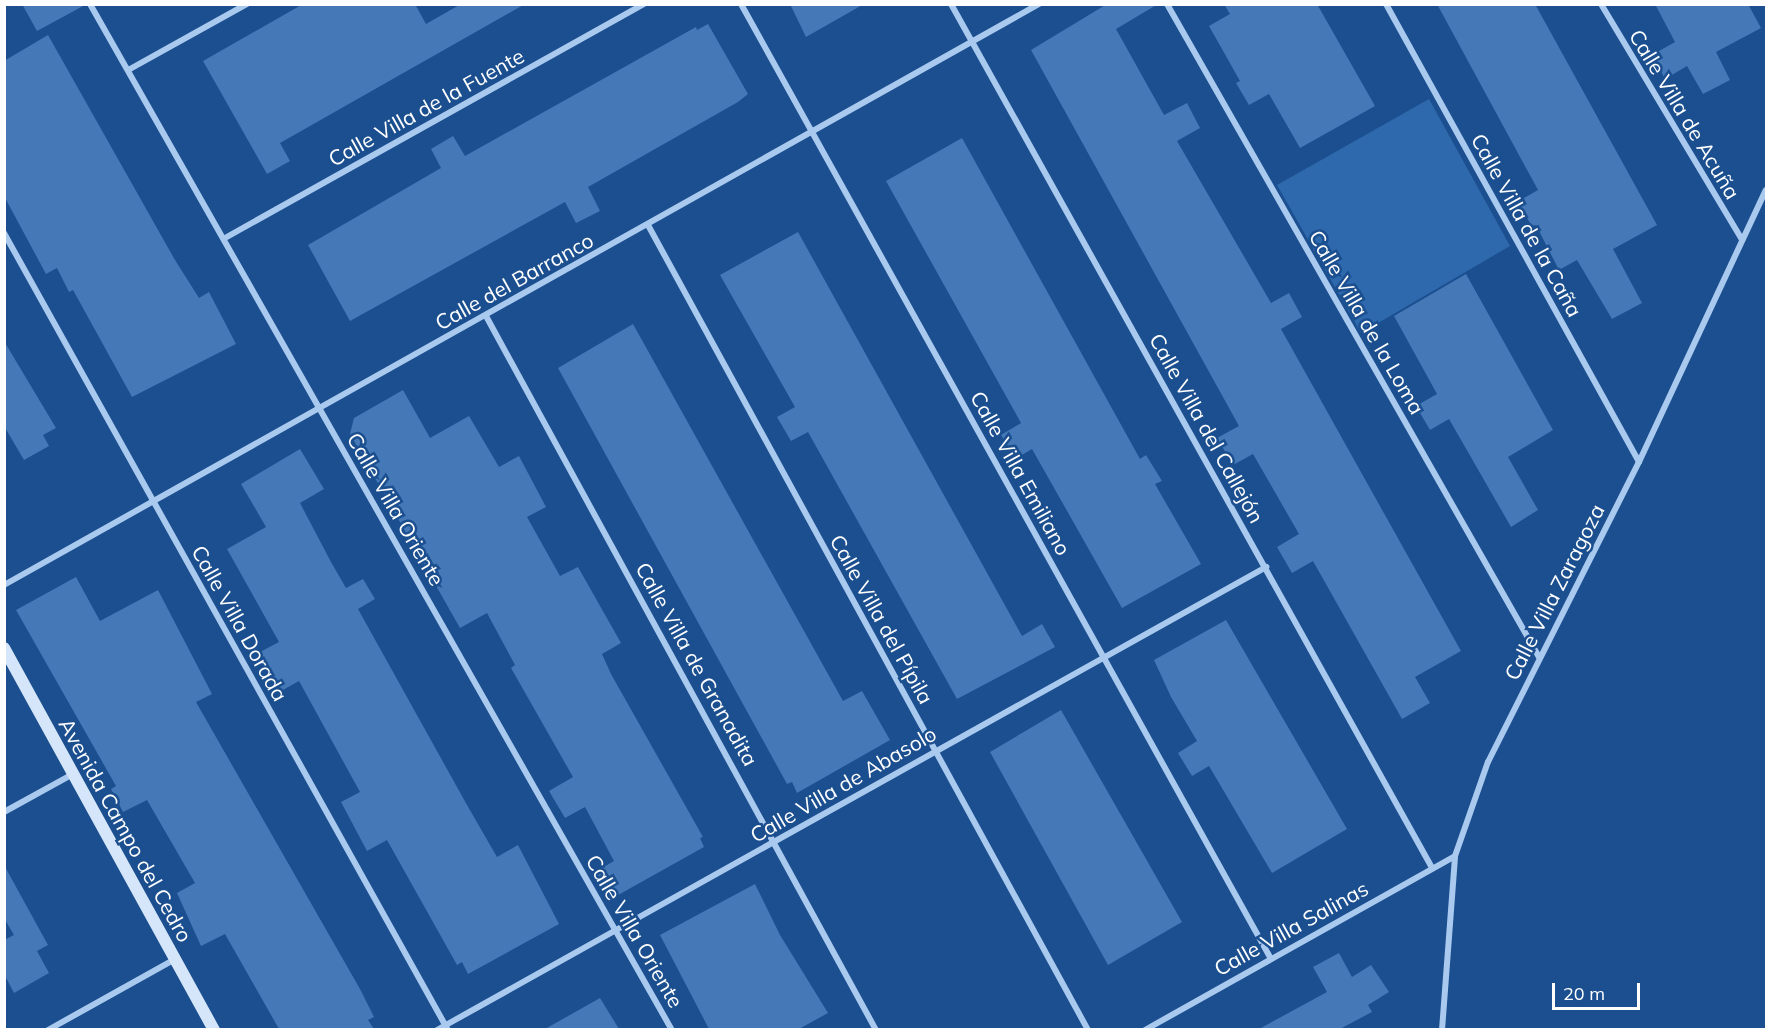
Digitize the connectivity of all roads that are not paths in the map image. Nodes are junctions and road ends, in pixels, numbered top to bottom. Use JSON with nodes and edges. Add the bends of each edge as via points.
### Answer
{"nodes":[{"id":1,"x":90,"y":4,"type":"edge"},
{"id":2,"x":248,"y":4,"type":"edge"},
{"id":3,"x":644,"y":4,"type":"edge"},
{"id":4,"x":741,"y":4,"type":"edge"},
{"id":5,"x":951,"y":4,"type":"edge"},
{"id":6,"x":1040,"y":4,"type":"edge"},
{"id":7,"x":1167,"y":4,"type":"edge"},
{"id":8,"x":1386,"y":4,"type":"edge"},
{"id":9,"x":1601,"y":4,"type":"edge"},
{"id":10,"x":972,"y":42,"type":"junction"},
{"id":11,"x":130,"y":69,"type":"junction"},
{"id":12,"x":812,"y":131,"type":"junction"},
{"id":13,"x":1767,"y":190,"type":"edge"},
{"id":14,"x":648,"y":225,"type":"junction"},
{"id":15,"x":4,"y":233,"type":"edge"},
{"id":16,"x":225,"y":238,"type":"junction"},
{"id":17,"x":1742,"y":240,"type":"junction"},
{"id":18,"x":486,"y":316,"type":"junction"},
{"id":19,"x":319,"y":406,"type":"junction"},
{"id":20,"x":1639,"y":462,"type":"junction"},
{"id":21,"x":152,"y":499,"type":"junction"},
{"id":22,"x":1266,"y":567,"type":"junction"},
{"id":23,"x":4,"y":585,"type":"edge"},
{"id":24,"x":4,"y":648,"type":"edge"},
{"id":25,"x":1104,"y":657,"type":"junction"},
{"id":26,"x":1539,"y":657,"type":"junction"},
{"id":27,"x":935,"y":750,"type":"junction"},
{"id":28,"x":73,"y":773,"type":"junction"},
{"id":29,"x":4,"y":812,"type":"edge"},
{"id":30,"x":776,"y":842,"type":"junction"},
{"id":31,"x":1455,"y":856,"type":"junction"},
{"id":32,"x":1432,"y":868,"type":"junction"},
{"id":33,"x":616,"y":930,"type":"junction"},
{"id":34,"x":175,"y":958,"type":"junction"},
{"id":35,"x":1271,"y":958,"type":"junction"},
{"id":36,"x":446,"y":1027,"type":"edge"},
{"id":37,"x":48,"y":1029,"type":"edge"},
{"id":38,"x":214,"y":1029,"type":"edge"},
{"id":39,"x":437,"y":1029,"type":"edge"},
{"id":40,"x":672,"y":1029,"type":"edge"},
{"id":41,"x":876,"y":1029,"type":"edge"},
{"id":42,"x":1088,"y":1029,"type":"edge"},
{"id":43,"x":1145,"y":1029,"type":"edge"},
{"id":44,"x":1442,"y":1029,"type":"edge"}],
"edges":[{"from":1,"to":11,"type":"street","name":"Calle Villa Oriente"},
{"from":2,"to":11,"type":"street"},
{"from":3,"to":16,"type":"street","name":"Calle Villa de la Fuente"},
{"from":4,"to":12,"type":"street","name":"Calle Villa Emiliano"},
{"from":5,"to":10,"type":"street","name":"Calle Villa del Callejón"},
{"from":6,"to":10,"type":"street","name":"Calle del Barranco"},
{"from":7,"to":26,"type":"street","name":"Calle Villa de la Loma"},
{"from":8,"to":20,"type":"street","name":"Calle Villa de la Caña"},
{"from":9,"to":17,"type":"street","name":"Calle Villa de Acuña"},
{"from":10,"to":12,"type":"street","name":"Calle del Barranco"},
{"from":10,"to":22,"type":"street","name":"Calle Villa del Callejón"},
{"from":11,"to":16,"type":"street","name":"Calle Villa Oriente"},
{"from":12,"to":14,"type":"street","name":"Calle del Barranco"},
{"from":12,"to":25,"type":"street","name":"Calle Villa Emiliano"},
{"from":13,"to":17,"type":"street","name":"Calle Villa Zaragoza"},
{"from":14,"to":18,"type":"street","name":"Calle del Barranco"},
{"from":14,"to":27,"type":"street","name":"Calle Villa del Pípila"},
{"from":15,"to":21,"type":"street","name":"Calle Villa Dorada"},
{"from":16,"to":19,"type":"street","name":"Calle Villa Oriente"},
{"from":17,"to":20,"type":"street","name":"Calle Villa Zaragoza"},
{"from":18,"to":19,"type":"street","name":"Calle del Barranco"},
{"from":18,"to":30,"type":"street","name":"Calle Villa de Granadita"},
{"from":19,"to":21,"type":"street","name":"Calle del Barranco"},
{"from":19,"to":33,"type":"street","name":"Calle Villa Oriente"},
{"from":20,"to":26,"type":"street","name":"Calle Villa Zaragoza"},
{"from":21,"to":23,"type":"street","name":"Calle del Barranco"},
{"from":21,"to":36,"type":"street","name":"Calle Villa Dorada"},
{"from":22,"to":25,"type":"street","name":"Calle Villa de Abasolo"},
{"from":22,"to":32,"type":"street","name":"Calle Villa del Callejón"},
{"from":24,"to":28,"type":"street","name":"Avenida Campo del Cedro"},
{"from":25,"to":27,"type":"street","name":"Calle Villa de Abasolo"},
{"from":25,"to":35,"type":"street","name":"Calle Villa Emiliano"},
{"from":26,"to":31,"type":"street","name":"Calle Villa Zaragoza","via":[[1488,762]]},
{"from":27,"to":30,"type":"street","name":"Calle Villa de Abasolo"},
{"from":27,"to":42,"type":"street","name":"Calle Villa del Pípila"},
{"from":28,"to":29,"type":"street"},
{"from":28,"to":34,"type":"street","name":"Avenida Campo del Cedro"},
{"from":30,"to":33,"type":"street","name":"Calle Villa de Abasolo"},
{"from":30,"to":41,"type":"street","name":"Calle Villa de Granadita"},
{"from":31,"to":32,"type":"street","name":"Calle Villa Salinas"},
{"from":31,"to":44,"type":"street","name":"Calle Villa Zaragoza"},
{"from":32,"to":35,"type":"street","name":"Calle Villa Salinas"},
{"from":33,"to":36,"type":"street","name":"Calle Villa de Abasolo"},
{"from":33,"to":40,"type":"street","name":"Calle Villa Oriente"},
{"from":34,"to":37,"type":"street"},
{"from":34,"to":38,"type":"street","name":"Avenida Campo del Cedro"},
{"from":35,"to":43,"type":"street","name":"Calle Villa Salinas"},
{"from":36,"to":39,"type":"street","name":"Calle Villa de Abasolo"}]}
